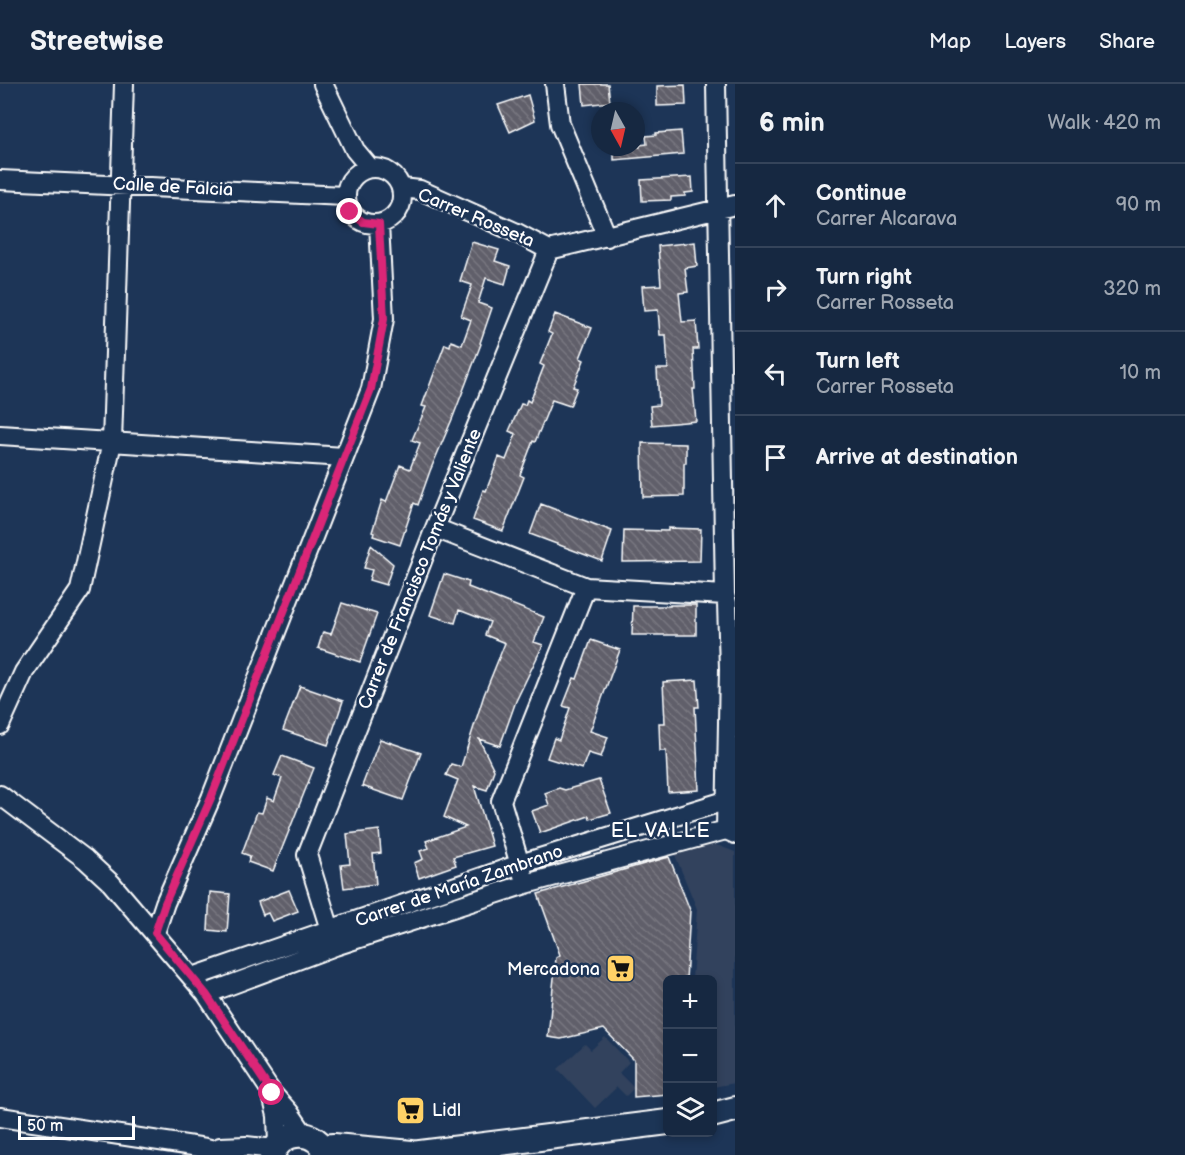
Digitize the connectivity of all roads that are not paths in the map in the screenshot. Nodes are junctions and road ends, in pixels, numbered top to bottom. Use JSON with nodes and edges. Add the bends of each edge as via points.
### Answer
{"nodes":[{"id":1,"x":124,"y":84,"type":"edge"},
{"id":2,"x":323,"y":84,"type":"edge"},
{"id":3,"x":555,"y":84,"type":"edge"},
{"id":4,"x":716,"y":84,"type":"edge"},
{"id":5,"x":370,"y":168,"type":"junction"},
{"id":6,"x":0,"y":180,"type":"edge"},
{"id":7,"x":122,"y":184,"type":"junction"},
{"id":8,"x":402,"y":188,"type":"junction"},
{"id":9,"x":345,"y":196,"type":"junction"},
{"id":10,"x":727,"y":207,"type":"edge"},
{"id":11,"x":379,"y":224,"type":"junction"},
{"id":12,"x":607,"y":237,"type":"junction"},
{"id":13,"x":549,"y":250,"type":"junction"},
{"id":14,"x":0,"y":435,"type":"edge"},
{"id":15,"x":112,"y":442,"type":"junction"},
{"id":16,"x":344,"y":457,"type":"junction"},
{"id":17,"x":435,"y":528,"type":"junction"},
{"id":18,"x":586,"y":587,"type":"junction"},
{"id":19,"x":731,"y":598,"type":"edge"},
{"id":20,"x":0,"y":725,"type":"edge"},
{"id":21,"x":0,"y":795,"type":"edge"},
{"id":22,"x":728,"y":800,"type":"junction"},
{"id":23,"x":731,"y":832,"type":"edge"},
{"id":24,"x":520,"y":864,"type":"junction"},
{"id":25,"x":526,"y":884,"type":"junction"},
{"id":26,"x":155,"y":933,"type":"junction"},
{"id":27,"x":332,"y":938,"type":"junction"},
{"id":28,"x":193,"y":977,"type":"junction"},
{"id":29,"x":206,"y":994,"type":"junction"},
{"id":30,"x":272,"y":1093,"type":"junction"},
{"id":31,"x":735,"y":1109,"type":"edge"},
{"id":32,"x":717,"y":1114,"type":"edge"},
{"id":33,"x":0,"y":1117,"type":"edge"},
{"id":34,"x":663,"y":1123,"type":"edge"},
{"id":35,"x":318,"y":1145,"type":"edge"},
{"id":36,"x":206,"y":1148,"type":"junction"},
{"id":37,"x":275,"y":1149,"type":"edge"},
{"id":38,"x":408,"y":1154,"type":"edge"},
{"id":39,"x":236,"y":1155,"type":"edge"}],
"edges":[{"from":1,"to":7,"type":"street"},
{"from":2,"to":5,"type":"street","via":[[355,150]]},
{"from":3,"to":12,"type":"street","via":[[560,124]]},
{"from":4,"to":10,"type":"street"},
{"from":5,"to":8,"type":"street","name":"Carrer Rosseta","via":[[388,171]]},
{"from":5,"to":9,"type":"street","via":[[355,174]]},
{"from":6,"to":7,"type":"street","name":"Calle de Falcia"},
{"from":7,"to":9,"type":"street","name":"Calle de Falcia"},
{"from":7,"to":15,"type":"street"},
{"from":8,"to":11,"type":"street","name":"Carrer Rosseta","via":[[399,210]]},
{"from":8,"to":13,"type":"street","name":"Carrer Rosseta","via":[[420,190]]},
{"from":9,"to":11,"type":"street","via":[[356,218]]},
{"from":10,"to":12,"type":"street"},
{"from":10,"to":19,"type":"street"},
{"from":11,"to":16,"type":"street","via":[[384,319],[371,389]]},
{"from":12,"to":13,"type":"street"},
{"from":13,"to":17,"type":"street","name":"Carrer de Francisco Tomás y Valiente"},
{"from":14,"to":15,"type":"street"},
{"from":15,"to":16,"type":"street"},
{"from":15,"to":20,"type":"street","via":[[80,590],[24,672]]},
{"from":16,"to":26,"type":"street"},
{"from":17,"to":18,"type":"street"},
{"from":17,"to":27,"type":"street","name":"Carrer de Francisco Tomás y Valiente","via":[[307,855]]},
{"from":18,"to":19,"type":"street"},
{"from":18,"to":24,"type":"street","via":[[501,801]]},
{"from":19,"to":22,"type":"street"},
{"from":21,"to":26,"type":"street","via":[[85,859]]},
{"from":22,"to":23,"type":"street"},
{"from":22,"to":24,"type":"street","name":"Carrer de María Zambrano"},
{"from":23,"to":25,"type":"street","name":"Carrer de María Zambrano"},
{"from":24,"to":25,"type":"street"},
{"from":24,"to":27,"type":"street","name":"Carrer de María Zambrano"},
{"from":25,"to":27,"type":"street","name":"Carrer de María Zambrano"},
{"from":26,"to":28,"type":"street"},
{"from":27,"to":28,"type":"street","name":"Carrer de María Zambrano"},
{"from":27,"to":29,"type":"street","name":"Carrer de María Zambrano"},
{"from":28,"to":29,"type":"street"},
{"from":29,"to":30,"type":"street"},
{"from":30,"to":35,"type":"street"},
{"from":30,"to":37,"type":"street","via":[[277,1116]]},
{"from":31,"to":32,"type":"main road"},
{"from":33,"to":36,"type":"street"},
{"from":34,"to":38,"type":"main road"},
{"from":35,"to":37,"type":"main road","via":[[290,1136]]},
{"from":35,"to":38,"type":"main road"},
{"from":36,"to":37,"type":"street"},
{"from":36,"to":39,"type":"street"}]}
